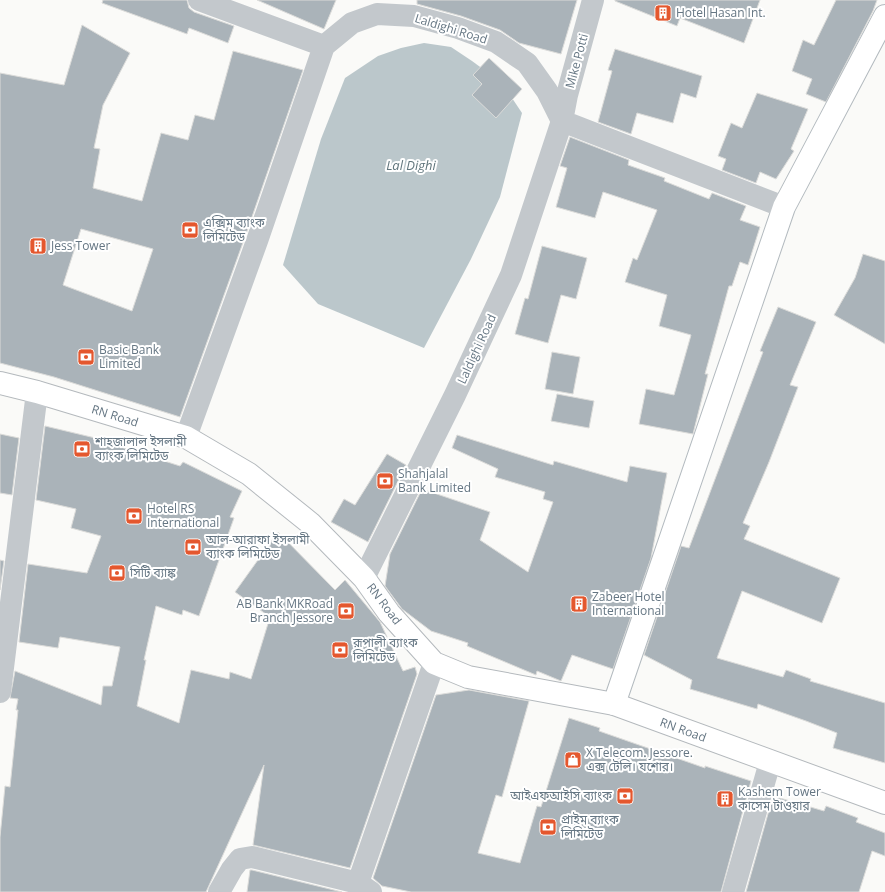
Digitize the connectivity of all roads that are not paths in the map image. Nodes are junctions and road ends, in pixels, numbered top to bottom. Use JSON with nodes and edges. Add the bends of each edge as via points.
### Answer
{"nodes":[{"id":1,"x":199,"y":0,"type":"edge"},
{"id":2,"x":593,"y":0,"type":"edge"},
{"id":3,"x":885,"y":16,"type":"edge"},
{"id":4,"x":324,"y":46,"type":"junction"},
{"id":5,"x":562,"y":122,"type":"junction"},
{"id":6,"x":784,"y":207,"type":"junction"},
{"id":7,"x":0,"y":383,"type":"edge"},
{"id":8,"x":37,"y":392,"type":"junction"},
{"id":9,"x":186,"y":437,"type":"junction"},
{"id":10,"x":364,"y":578,"type":"junction"},
{"id":11,"x":434,"y":663,"type":"junction"},
{"id":12,"x":0,"y":692,"type":"edge"},
{"id":13,"x":614,"y":704,"type":"junction"},
{"id":14,"x":770,"y":762,"type":"junction"},
{"id":15,"x":885,"y":804,"type":"edge"},
{"id":16,"x":364,"y":887,"type":"edge"},
{"id":17,"x":220,"y":892,"type":"edge"},
{"id":18,"x":733,"y":892,"type":"edge"}],
"edges":[{"from":1,"to":4,"type":"street"},
{"from":2,"to":5,"type":"street","name":"Mike Potti"},
{"from":3,"to":6,"type":"main road"},
{"from":4,"to":5,"type":"street","name":"Laldighi Road","via":[[352,23],[377,14],[414,16],[458,28],[496,42],[527,63],[547,91]]},
{"from":4,"to":9,"type":"street"},
{"from":5,"to":6,"type":"street"},
{"from":5,"to":10,"type":"street","name":"Laldighi Road","via":[[512,275],[456,395]]},
{"from":6,"to":13,"type":"main road"},
{"from":7,"to":8,"type":"main road","name":"RN Road"},
{"from":8,"to":9,"type":"main road","name":"RN Road"},
{"from":8,"to":12,"type":"street"},
{"from":9,"to":10,"type":"main road","name":"RN Road","via":[[249,474],[310,523]]},
{"from":10,"to":11,"type":"main road","name":"RN Road","via":[[389,613]]},
{"from":11,"to":13,"type":"main road","name":"RN Road","via":[[468,677]]},
{"from":11,"to":16,"type":"street"},
{"from":13,"to":14,"type":"main road","name":"RN Road"},
{"from":14,"to":15,"type":"main road","name":"RN Road"},
{"from":14,"to":18,"type":"street"},
{"from":16,"to":17,"type":"street","via":[[252,857],[240,859]]}]}
